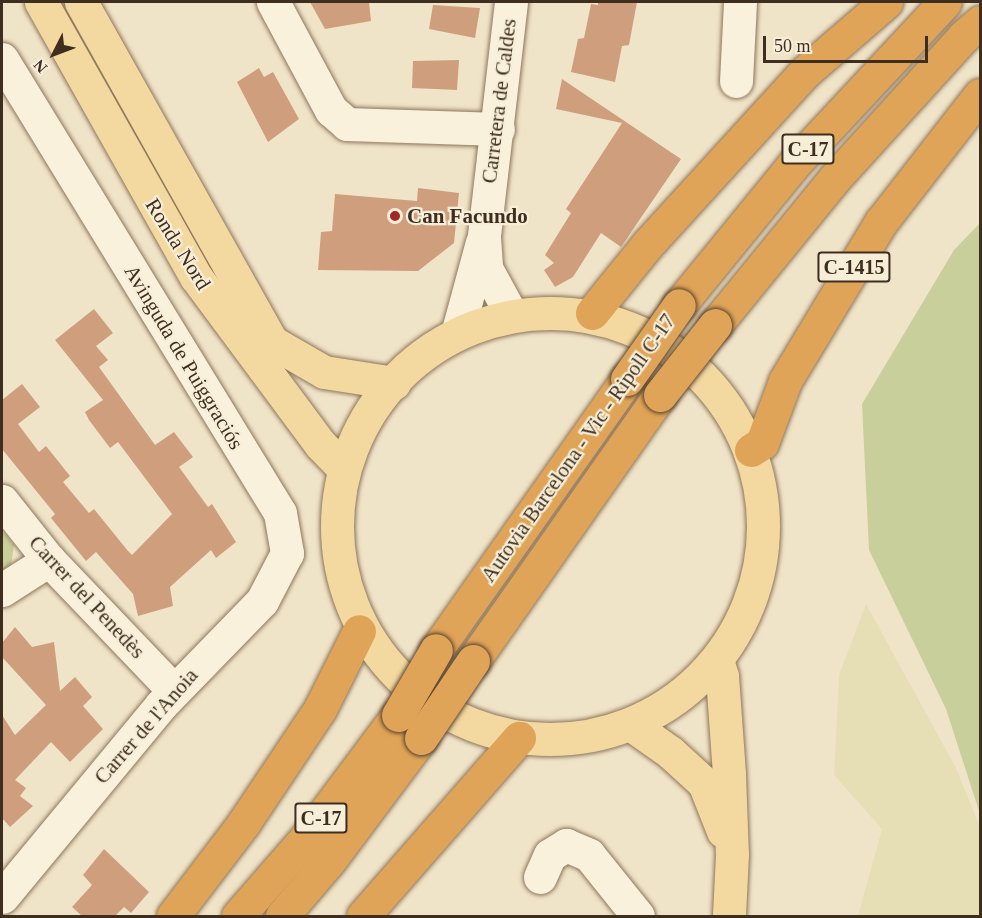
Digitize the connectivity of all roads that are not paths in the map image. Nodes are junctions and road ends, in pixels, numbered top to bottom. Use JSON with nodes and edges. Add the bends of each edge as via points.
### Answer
{"nodes":[{"id":1,"x":41,"y":2,"type":"edge"},
{"id":2,"x":81,"y":2,"type":"edge"},
{"id":3,"x":273,"y":2,"type":"edge"},
{"id":4,"x":511,"y":2,"type":"edge"},
{"id":5,"x":740,"y":2,"type":"edge"},
{"id":6,"x":886,"y":2,"type":"edge"},
{"id":7,"x":945,"y":2,"type":"edge"},
{"id":8,"x":981,"y":22,"type":"edge"},
{"id":9,"x":2,"y":59,"type":"edge"},
{"id":10,"x":736,"y":81,"type":"dead end"},
{"id":11,"x":980,"y":97,"type":"edge"},
{"id":12,"x":498,"y":129,"type":"junction"},
{"id":13,"x":484,"y":237,"type":"junction"},
{"id":14,"x":592,"y":313,"type":"junction"},
{"id":15,"x":511,"y":314,"type":"junction"},
{"id":16,"x":457,"y":334,"type":"junction"},
{"id":17,"x":394,"y":383,"type":"junction"},
{"id":18,"x":751,"y":450,"type":"junction"},
{"id":19,"x":343,"y":468,"type":"junction"},
{"id":20,"x":2,"y":501,"type":"edge"},
{"id":21,"x":286,"y":553,"type":"joint"},
{"id":22,"x":49,"y":560,"type":"junction"},
{"id":23,"x":2,"y":590,"type":"edge"},
{"id":24,"x":359,"y":631,"type":"junction"},
{"id":25,"x":718,"y":663,"type":"junction"},
{"id":26,"x":174,"y":691,"type":"junction"},
{"id":27,"x":636,"y":728,"type":"junction"},
{"id":28,"x":519,"y":738,"type":"junction"},
{"id":29,"x":732,"y":854,"type":"junction"},
{"id":30,"x":540,"y":877,"type":"dead end"},
{"id":31,"x":2,"y":897,"type":"edge"},
{"id":32,"x":173,"y":916,"type":"edge"},
{"id":33,"x":238,"y":916,"type":"edge"},
{"id":34,"x":282,"y":916,"type":"edge"},
{"id":35,"x":363,"y":916,"type":"edge"},
{"id":36,"x":638,"y":916,"type":"edge"},
{"id":37,"x":729,"y":916,"type":"edge"}],
"edges":[{"from":1,"to":19,"type":"main road","name":"Ronda Nord","via":[[195,277],[320,444]]},
{"from":2,"to":17,"type":"main road","name":"Ronda Nord","via":[[272,342],[324,372]]},
{"from":3,"to":12,"type":"street","via":[[330,110],[347,124]]},
{"from":4,"to":12,"type":"street","name":"Carretera de Caldes"},
{"from":5,"to":10,"type":"street"},
{"from":6,"to":14,"type":"highway","via":[[805,72],[647,245]]},
{"from":7,"to":33,"type":"highway","name":"Autovia Barcelona - Vic - Ripoll C-17","number":"C-17","bridge":true,"via":[[794,164],[679,305],[436,650],[398,715],[306,838]]},
{"from":8,"to":34,"type":"highway","name":"Autovia Barcelona - Vic - Ripoll C-17","number":"C-17","bridge":true,"via":[[834,178],[660,395],[421,738],[329,861]]},
{"from":9,"to":21,"type":"street","name":"Avinguda de Puiggraciós","via":[[280,513]]},
{"from":11,"to":18,"type":"highway","number":"C-1415","via":[[881,222],[785,381],[762,443]]},
{"from":12,"to":13,"type":"street","name":"Carretera de Caldes"},
{"from":13,"to":15,"type":"street","via":[[486,268]]},
{"from":13,"to":16,"type":"street"},
{"from":14,"to":15,"type":"main road"},
{"from":14,"to":18,"type":"main road","via":[[649,330],[675,346],[728,409]]},
{"from":15,"to":16,"type":"main road"},
{"from":16,"to":17,"type":"main road"},
{"from":17,"to":19,"type":"main road","via":[[367,416]]},
{"from":18,"to":25,"type":"main road","via":[[757,492],[755,537],[746,591]]},
{"from":19,"to":24,"type":"main road","via":[[340,546]]},
{"from":20,"to":22,"type":"street","name":"Carrer del Penedès"},
{"from":21,"to":26,"type":"street","name":"Carrer de l'Anoia","via":[[262,600]]},
{"from":22,"to":23,"type":"street"},
{"from":22,"to":26,"type":"street","name":"Carrer del Penedès"},
{"from":24,"to":28,"type":"main road","via":[[378,656],[427,700],[478,726]]},
{"from":24,"to":32,"type":"highway","via":[[320,709],[243,824]]},
{"from":25,"to":27,"type":"main road","via":[[660,713]]},
{"from":25,"to":29,"type":"main road","via":[[724,702]]},
{"from":26,"to":31,"type":"street","name":"Carrer de l'Anoia"},
{"from":27,"to":28,"type":"main road","via":[[557,741]]},
{"from":27,"to":29,"type":"main road","via":[[704,783]]},
{"from":28,"to":35,"type":"highway"},
{"from":29,"to":37,"type":"main road"},
{"from":30,"to":36,"type":"street","via":[[550,855],[566,845],[589,855]]}]}
